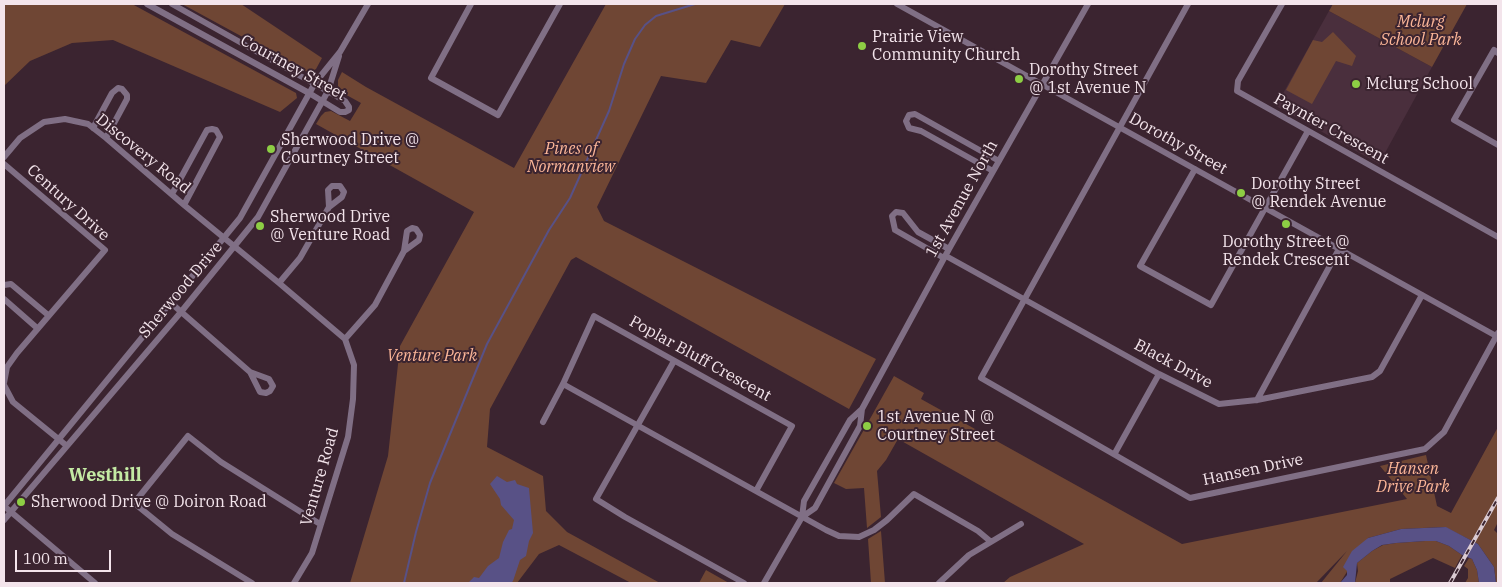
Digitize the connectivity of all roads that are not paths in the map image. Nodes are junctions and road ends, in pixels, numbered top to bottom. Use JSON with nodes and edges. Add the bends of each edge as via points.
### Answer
{"nodes":[{"id":1,"x":147,"y":4,"type":"edge"},
{"id":2,"x":172,"y":4,"type":"edge"},
{"id":3,"x":368,"y":4,"type":"edge"},
{"id":4,"x":471,"y":4,"type":"edge"},
{"id":5,"x":560,"y":4,"type":"edge"},
{"id":6,"x":897,"y":4,"type":"edge"},
{"id":7,"x":1088,"y":4,"type":"edge"},
{"id":8,"x":1188,"y":4,"type":"edge"},
{"id":9,"x":1282,"y":4,"type":"edge"},
{"id":10,"x":340,"y":52,"type":"junction"},
{"id":11,"x":1498,"y":52,"type":"edge"},
{"id":12,"x":315,"y":83,"type":"junction"},
{"id":13,"x":1043,"y":84,"type":"junction"},
{"id":14,"x":328,"y":91,"type":"junction"},
{"id":15,"x":310,"y":93,"type":"junction"},
{"id":16,"x":322,"y":101,"type":"junction"},
{"id":17,"x":1120,"y":127,"type":"junction"},
{"id":18,"x":93,"y":128,"type":"junction"},
{"id":19,"x":1308,"y":131,"type":"junction"},
{"id":20,"x":106,"y":138,"type":"junction"},
{"id":21,"x":1498,"y":145,"type":"edge"},
{"id":22,"x":4,"y":157,"type":"edge"},
{"id":23,"x":999,"y":161,"type":"junction"},
{"id":24,"x":4,"y":164,"type":"edge"},
{"id":25,"x":1195,"y":169,"type":"junction"},
{"id":26,"x":993,"y":171,"type":"junction"},
{"id":27,"x":172,"y":194,"type":"junction"},
{"id":28,"x":184,"y":206,"type":"junction"},
{"id":29,"x":329,"y":207,"type":"dead end"},
{"id":30,"x":1266,"y":208,"type":"junction"},
{"id":31,"x":1498,"y":237,"type":"edge"},
{"id":32,"x":224,"y":238,"type":"junction"},
{"id":33,"x":234,"y":247,"type":"junction"},
{"id":34,"x":1339,"y":249,"type":"junction"},
{"id":35,"x":404,"y":251,"type":"dead end"},
{"id":36,"x":947,"y":254,"type":"junction"},
{"id":37,"x":279,"y":283,"type":"junction"},
{"id":38,"x":4,"y":285,"type":"edge"},
{"id":39,"x":1422,"y":294,"type":"junction"},
{"id":40,"x":4,"y":300,"type":"edge"},
{"id":41,"x":1026,"y":300,"type":"junction"},
{"id":42,"x":171,"y":303,"type":"junction"},
{"id":43,"x":181,"y":312,"type":"junction"},
{"id":44,"x":48,"y":315,"type":"junction"},
{"id":45,"x":37,"y":328,"type":"junction"},
{"id":46,"x":1498,"y":335,"type":"edge"},
{"id":47,"x":345,"y":339,"type":"junction"},
{"id":48,"x":674,"y":361,"type":"junction"},
{"id":49,"x":250,"y":372,"type":"dead end"},
{"id":50,"x":1159,"y":374,"type":"junction"},
{"id":51,"x":4,"y":384,"type":"edge"},
{"id":52,"x":563,"y":384,"type":"junction"},
{"id":53,"x":1257,"y":400,"type":"junction"},
{"id":54,"x":862,"y":409,"type":"junction"},
{"id":55,"x":543,"y":422,"type":"dead end"},
{"id":56,"x":638,"y":426,"type":"junction"},
{"id":57,"x":58,"y":438,"type":"junction"},
{"id":58,"x":67,"y":446,"type":"junction"},
{"id":59,"x":1115,"y":454,"type":"junction"},
{"id":60,"x":756,"y":491,"type":"junction"},
{"id":61,"x":4,"y":506,"type":"edge"},
{"id":62,"x":11,"y":512,"type":"junction"},
{"id":63,"x":802,"y":517,"type":"junction"},
{"id":64,"x":4,"y":520,"type":"edge"},
{"id":65,"x":320,"y":524,"type":"junction"},
{"id":66,"x":1021,"y":524,"type":"dead end"},
{"id":67,"x":990,"y":541,"type":"junction"},
{"id":68,"x":94,"y":583,"type":"edge"},
{"id":69,"x":252,"y":583,"type":"edge"},
{"id":70,"x":294,"y":583,"type":"edge"},
{"id":71,"x":744,"y":583,"type":"edge"},
{"id":72,"x":764,"y":583,"type":"edge"},
{"id":73,"x":939,"y":583,"type":"edge"}],
"edges":[{"from":1,"to":15,"type":"street","name":"Courtney Street"},
{"from":2,"to":12,"type":"street","name":"Courtney Street"},
{"from":3,"to":10,"type":"street","name":"Sherwood Drive"},
{"from":4,"to":5,"type":"street","via":[[431,78],[498,115]]},
{"from":6,"to":13,"type":"street","name":"Dorothy Street"},
{"from":7,"to":13,"type":"street","name":"1st Avenue North"},
{"from":8,"to":17,"type":"street"},
{"from":9,"to":19,"type":"street","name":"Paynter Crescent","via":[[1238,82],[1237,91]]},
{"from":10,"to":12,"type":"street","name":"Sherwood Drive"},
{"from":10,"to":14,"type":"street","name":"Sherwood Drive"},
{"from":11,"to":21,"type":"street","via":[[1494,50],[1454,120]]},
{"from":12,"to":14,"type":"street","name":"Courtney Street"},
{"from":12,"to":15,"type":"street","name":"Sherwood Drive"},
{"from":13,"to":17,"type":"street","name":"Dorothy Street"},
{"from":13,"to":23,"type":"street","name":"1st Avenue North"},
{"from":14,"to":16,"type":"street","name":"Sherwood Drive"},
{"from":14,"to":16,"type":"street","name":"Courtney Street","via":[[345,101],[348,110],[340,112]]},
{"from":15,"to":16,"type":"street","name":"Courtney Street"},
{"from":15,"to":32,"type":"street","name":"Sherwood Drive","via":[[240,218]]},
{"from":16,"to":33,"type":"street","name":"Sherwood Drive","via":[[258,217]]},
{"from":17,"to":25,"type":"street","name":"Dorothy Street"},
{"from":17,"to":41,"type":"street"},
{"from":18,"to":20,"type":"street","name":"Discovery Road"},
{"from":18,"to":20,"type":"street","via":[[112,93],[122,89],[127,99]]},
{"from":18,"to":22,"type":"street","name":"Discovery Road","via":[[65,119],[44,122],[20,138]]},
{"from":19,"to":30,"type":"street"},
{"from":19,"to":31,"type":"street","name":"Paynter Crescent"},
{"from":20,"to":27,"type":"street","name":"Discovery Road"},
{"from":23,"to":26,"type":"street","name":"1st Avenue North"},
{"from":23,"to":26,"type":"street","via":[[915,114],[909,115],[906,121],[909,128],[921,131]]},
{"from":24,"to":44,"type":"street","name":"Century Drive","via":[[105,250]]},
{"from":25,"to":30,"type":"street","name":"Dorothy Street"},
{"from":25,"to":30,"type":"street","via":[[1140,266],[1176,286],[1211,305]]},
{"from":26,"to":36,"type":"street","name":"1st Avenue North"},
{"from":27,"to":28,"type":"street","name":"Discovery Road"},
{"from":27,"to":28,"type":"street","via":[[207,130],[216,130],[220,137]]},
{"from":28,"to":32,"type":"street","name":"Discovery Road"},
{"from":29,"to":37,"type":"street","via":[[300,258]]},
{"from":30,"to":34,"type":"street","name":"Dorothy Street"},
{"from":32,"to":33,"type":"street","name":"Discovery Road"},
{"from":32,"to":42,"type":"street","name":"Sherwood Drive"},
{"from":33,"to":37,"type":"street","name":"Venture Road"},
{"from":33,"to":43,"type":"street","name":"Sherwood Drive"},
{"from":34,"to":39,"type":"street","name":"Dorothy Street"},
{"from":34,"to":53,"type":"street"},
{"from":35,"to":47,"type":"street","via":[[375,305]]},
{"from":36,"to":36,"type":"street","via":[[918,232],[904,213],[896,212],[892,216],[895,230]]},
{"from":36,"to":41,"type":"street","name":"Black Drive"},
{"from":36,"to":54,"type":"street","name":"1st Avenue North"},
{"from":37,"to":47,"type":"street","name":"Venture Road"},
{"from":38,"to":44,"type":"street","via":[[12,284]]},
{"from":39,"to":46,"type":"street","name":"Dorothy Street"},
{"from":39,"to":53,"type":"street","name":"Black Drive","via":[[1380,371],[1372,377]]},
{"from":40,"to":45,"type":"street"},
{"from":41,"to":50,"type":"street","name":"Black Drive"},
{"from":41,"to":59,"type":"street","name":"Hansen Drive","via":[[981,378]]},
{"from":42,"to":43,"type":"street"},
{"from":42,"to":57,"type":"street","name":"Sherwood Drive"},
{"from":43,"to":49,"type":"street"},
{"from":43,"to":58,"type":"street","name":"Sherwood Drive"},
{"from":44,"to":45,"type":"street","name":"Century Drive"},
{"from":45,"to":51,"type":"street","name":"Century Drive","via":[[7,367]]},
{"from":46,"to":59,"type":"street","name":"Hansen Drive","via":[[1444,432],[1425,449],[1190,498]]},
{"from":47,"to":65,"type":"street","name":"Venture Road","via":[[354,364],[348,437]]},
{"from":48,"to":52,"type":"street","name":"Poplar Bluff Crescent","via":[[594,316]]},
{"from":48,"to":56,"type":"street"},
{"from":48,"to":60,"type":"street","name":"Poplar Bluff Crescent","via":[[792,426]]},
{"from":50,"to":53,"type":"street","name":"Black Drive","via":[[1219,404]]},
{"from":50,"to":59,"type":"street"},
{"from":51,"to":57,"type":"street","name":"Century Drive","via":[[13,402]]},
{"from":52,"to":55,"type":"street"},
{"from":52,"to":56,"type":"street"},
{"from":54,"to":63,"type":"street","via":[[850,420],[804,501]]},
{"from":54,"to":63,"type":"street","via":[[860,426],[815,508]]},
{"from":56,"to":60,"type":"street"},
{"from":56,"to":71,"type":"street","via":[[596,499]]},
{"from":57,"to":58,"type":"street","name":"Century Drive"},
{"from":57,"to":61,"type":"street","name":"Sherwood Drive"},
{"from":58,"to":62,"type":"street","name":"Sherwood Drive"},
{"from":60,"to":63,"type":"street"},
{"from":61,"to":62,"type":"street"},
{"from":62,"to":64,"type":"street","name":"Sherwood Drive"},
{"from":62,"to":68,"type":"street"},
{"from":63,"to":67,"type":"street","via":[[839,536],[859,537],[887,520],[914,494]]},
{"from":63,"to":72,"type":"street"},
{"from":65,"to":69,"type":"street","via":[[221,462],[188,436],[134,503],[172,534]]},
{"from":65,"to":70,"type":"street","name":"Venture Road","via":[[312,553]]},
{"from":66,"to":67,"type":"street"},
{"from":67,"to":73,"type":"street","via":[[969,555]]}]}
